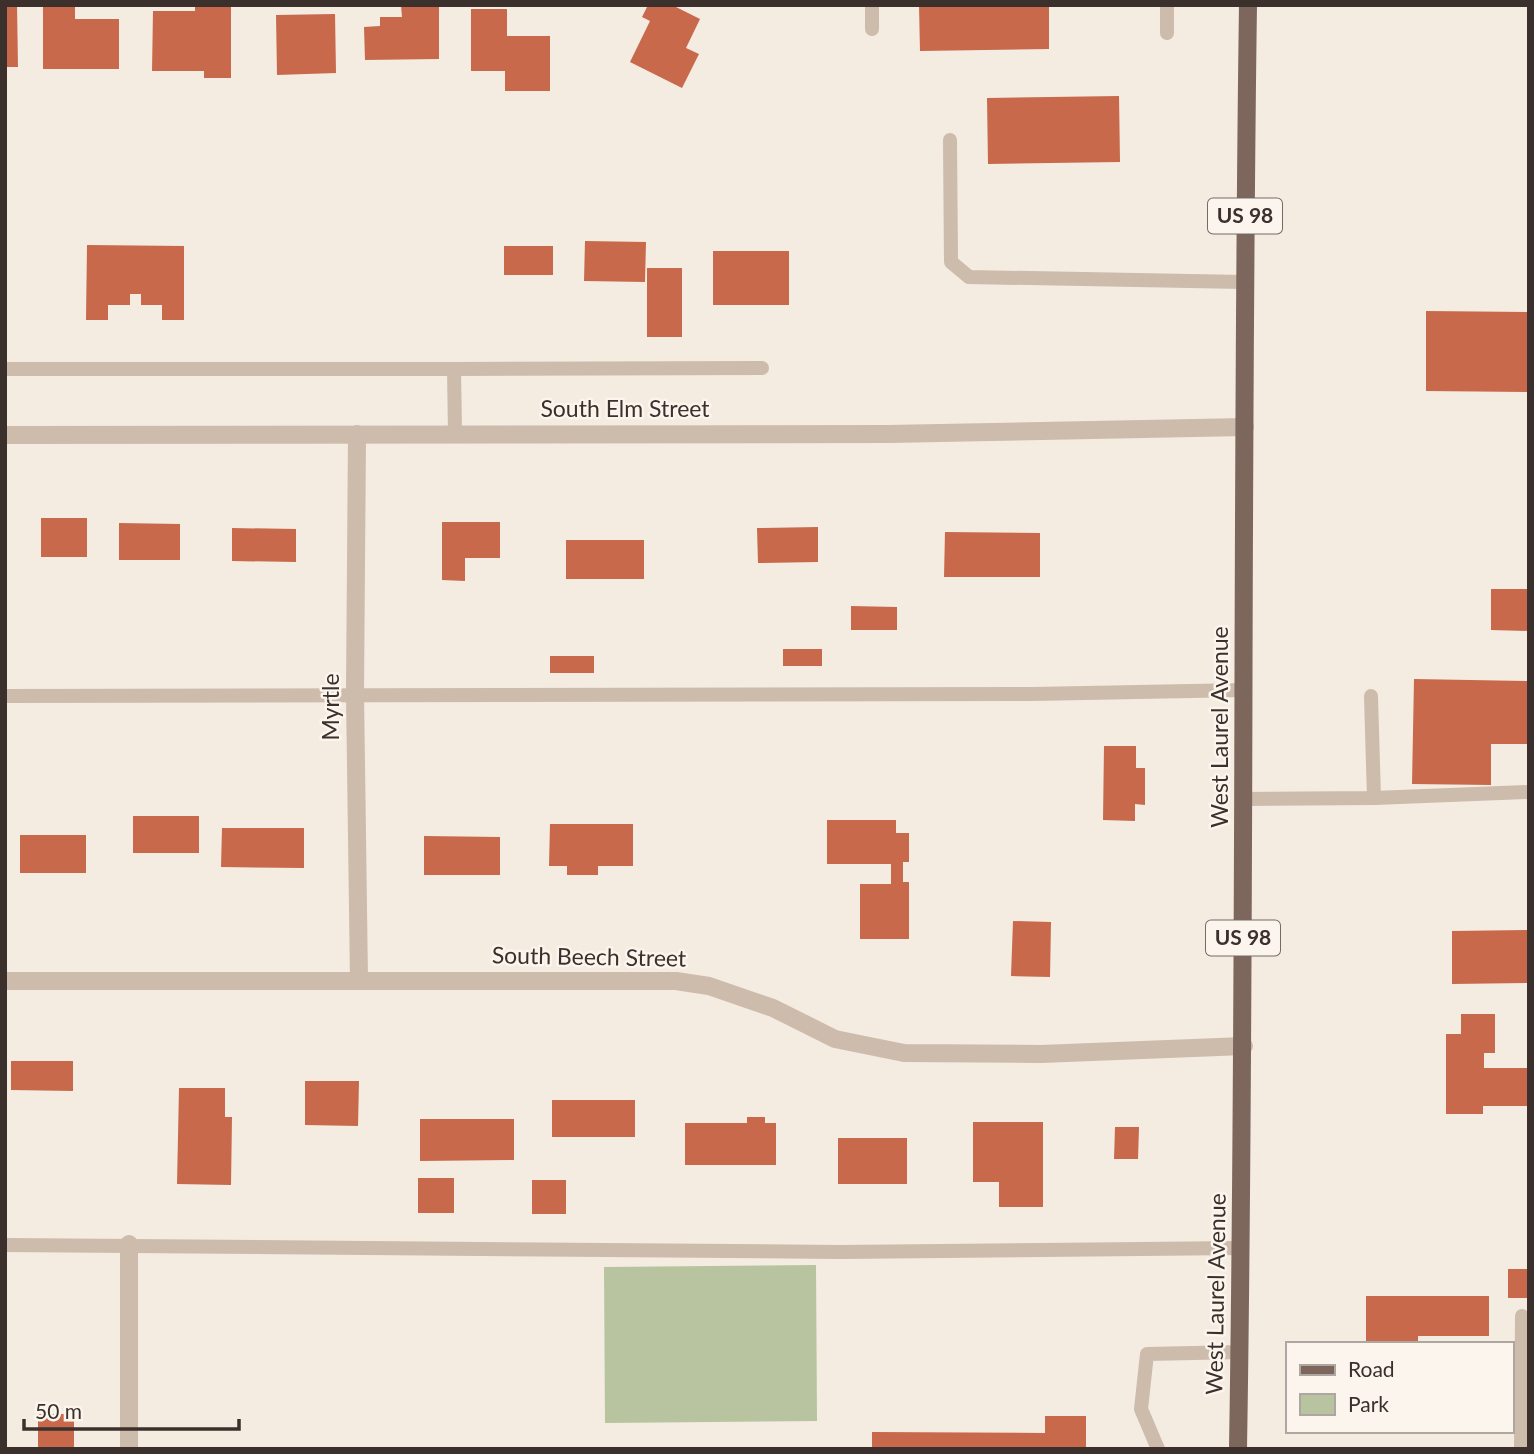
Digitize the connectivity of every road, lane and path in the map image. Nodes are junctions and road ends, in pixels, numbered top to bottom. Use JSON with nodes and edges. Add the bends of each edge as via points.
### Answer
{"nodes":[{"id":1,"x":872,"y":5,"type":"edge"},
{"id":2,"x":1167,"y":5,"type":"edge"},
{"id":3,"x":1248,"y":5,"type":"edge"},
{"id":4,"x":872,"y":29,"type":"dead end"},
{"id":5,"x":1167,"y":33,"type":"dead end"},
{"id":6,"x":950,"y":141,"type":"dead end"},
{"id":7,"x":1244,"y":282,"type":"junction"},
{"id":8,"x":762,"y":368,"type":"dead end"},
{"id":9,"x":5,"y":369,"type":"edge"},
{"id":10,"x":454,"y":369,"type":"junction"},
{"id":11,"x":1245,"y":427,"type":"junction"},
{"id":12,"x":456,"y":433,"type":"junction"},
{"id":13,"x":357,"y":434,"type":"junction"},
{"id":14,"x":5,"y":435,"type":"edge"},
{"id":15,"x":1244,"y":691,"type":"junction"},
{"id":16,"x":355,"y":693,"type":"junction"},
{"id":17,"x":5,"y":696,"type":"edge"},
{"id":18,"x":1371,"y":696,"type":"dead end"},
{"id":19,"x":1529,"y":793,"type":"edge"},
{"id":20,"x":1374,"y":798,"type":"junction"},
{"id":21,"x":1244,"y":799,"type":"junction"},
{"id":22,"x":359,"y":980,"type":"junction"},
{"id":23,"x":5,"y":981,"type":"edge"},
{"id":24,"x":1244,"y":1046,"type":"junction"},
{"id":25,"x":129,"y":1244,"type":"junction"},
{"id":26,"x":5,"y":1245,"type":"edge"},
{"id":27,"x":1240,"y":1248,"type":"junction"},
{"id":28,"x":1522,"y":1315,"type":"dead end"},
{"id":29,"x":1240,"y":1352,"type":"junction"},
{"id":30,"x":129,"y":1449,"type":"edge"},
{"id":31,"x":1158,"y":1449,"type":"edge"},
{"id":32,"x":1238,"y":1449,"type":"edge"},
{"id":33,"x":1521,"y":1449,"type":"edge"}],
"edges":[{"from":1,"to":4,"type":"lane"},
{"from":2,"to":5,"type":"lane"},
{"from":3,"to":7,"type":"main road","name":"West Laurel Avenue","number":"US 98"},
{"from":6,"to":7,"type":"lane","via":[[951,262],[969,277]]},
{"from":7,"to":11,"type":"main road","name":"West Laurel Avenue","number":"US 98"},
{"from":8,"to":10,"type":"lane"},
{"from":9,"to":10,"type":"lane"},
{"from":10,"to":12,"type":"lane"},
{"from":11,"to":12,"type":"street","name":"South Elm Street","via":[[888,434]]},
{"from":11,"to":15,"type":"main road","name":"West Laurel Avenue","number":"US 98"},
{"from":12,"to":13,"type":"street","name":"South Elm Street"},
{"from":13,"to":14,"type":"street","name":"South Elm Street"},
{"from":13,"to":16,"type":"street","name":"Myrtle"},
{"from":15,"to":16,"type":"lane"},
{"from":15,"to":21,"type":"main road","name":"West Laurel Avenue","number":"US 98"},
{"from":16,"to":17,"type":"lane"},
{"from":16,"to":22,"type":"street","name":"Myrtle"},
{"from":18,"to":20,"type":"lane"},
{"from":19,"to":20,"type":"lane"},
{"from":20,"to":21,"type":"lane"},
{"from":21,"to":24,"type":"main road","name":"West Laurel Avenue","number":"US 98"},
{"from":22,"to":23,"type":"street","name":"South Beech Street"},
{"from":22,"to":24,"type":"street","name":"South Beech Street","via":[[676,981],[709,986],[772,1008],[835,1039],[904,1053],[1041,1054]]},
{"from":24,"to":27,"type":"main road","name":"West Laurel Avenue","number":"US 98"},
{"from":25,"to":26,"type":"lane"},
{"from":25,"to":27,"type":"lane","via":[[840,1252]]},
{"from":25,"to":30,"type":"street"},
{"from":27,"to":29,"type":"main road","name":"West Laurel Avenue","number":"US 98"},
{"from":28,"to":33,"type":"lane"},
{"from":29,"to":31,"type":"lane","via":[[1147,1354],[1141,1409]]},
{"from":29,"to":32,"type":"main road","name":"West Laurel Avenue","number":"US 98"}]}
